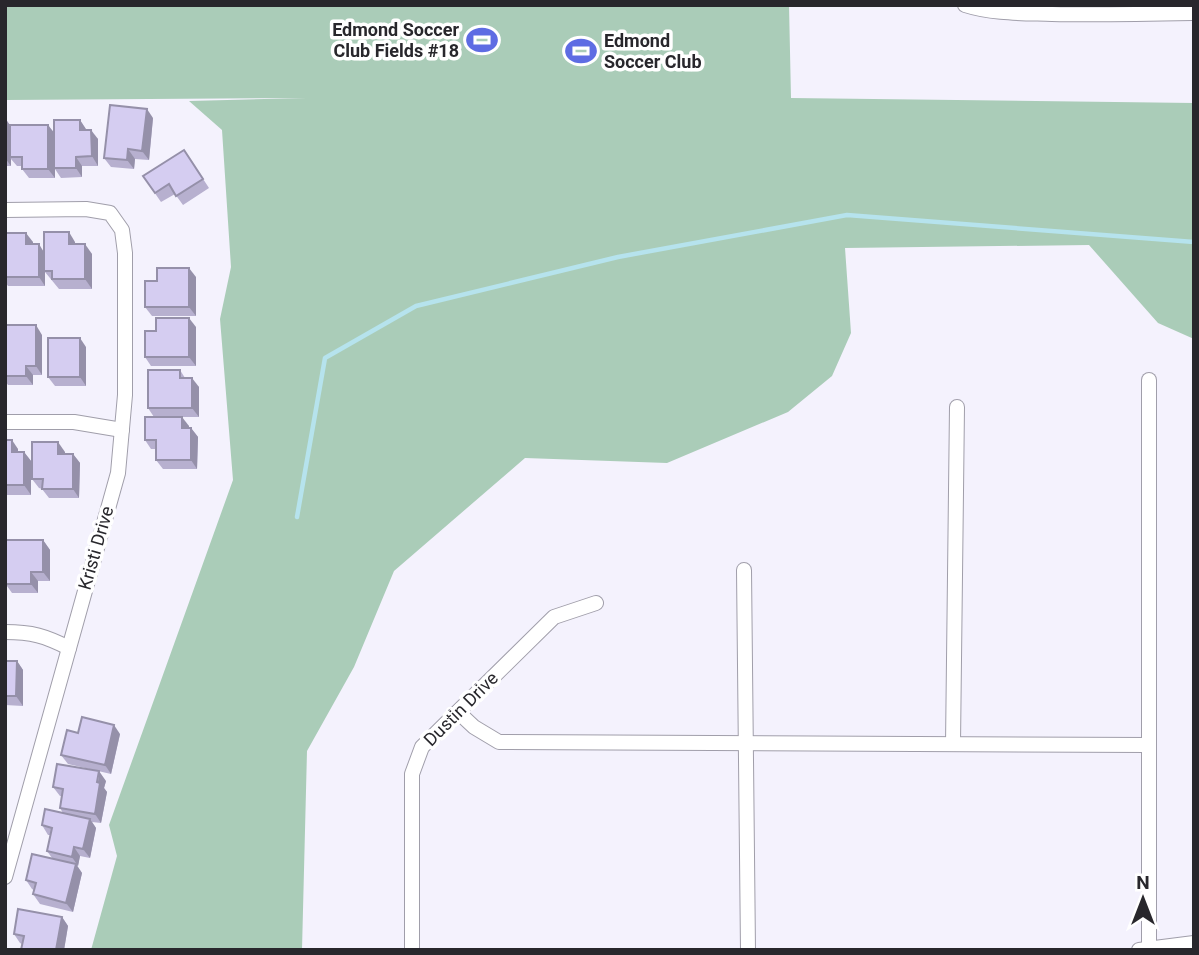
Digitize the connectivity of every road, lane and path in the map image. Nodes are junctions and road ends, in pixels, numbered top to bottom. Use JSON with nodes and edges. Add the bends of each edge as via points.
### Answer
{"nodes":[{"id":1,"x":965,"y":5,"type":"edge"},
{"id":2,"x":1102,"y":10,"type":"edge"},
{"id":3,"x":1194,"y":13,"type":"edge"},
{"id":4,"x":5,"y":210,"type":"edge"},
{"id":5,"x":1149,"y":380,"type":"dead end"},
{"id":6,"x":957,"y":407,"type":"dead end"},
{"id":7,"x":5,"y":422,"type":"edge"},
{"id":8,"x":122,"y":430,"type":"junction"},
{"id":9,"x":744,"y":570,"type":"dead end"},
{"id":10,"x":596,"y":603,"type":"dead end"},
{"id":11,"x":5,"y":632,"type":"edge"},
{"id":12,"x":69,"y":648,"type":"junction"},
{"id":13,"x":458,"y":712,"type":"junction"},
{"id":14,"x":746,"y":743,"type":"junction"},
{"id":15,"x":953,"y":744,"type":"junction"},
{"id":16,"x":1148,"y":746,"type":"junction"},
{"id":17,"x":8,"y":854,"type":"edge"},
{"id":18,"x":5,"y":877,"type":"edge"},
{"id":19,"x":1194,"y":943,"type":"edge"},
{"id":20,"x":1144,"y":949,"type":"edge"},
{"id":21,"x":412,"y":950,"type":"edge"},
{"id":22,"x":748,"y":950,"type":"edge"}],
"edges":[{"from":1,"to":2,"type":"street","via":[[1014,13]]},
{"from":2,"to":3,"type":"street"},
{"from":4,"to":8,"type":"street","name":"Kristi Drive","via":[[110,213],[121,230],[125,253]]},
{"from":5,"to":16,"type":"street"},
{"from":6,"to":15,"type":"street"},
{"from":7,"to":8,"type":"street","via":[[74,422]]},
{"from":8,"to":12,"type":"street","name":"Kristi Drive","via":[[118,473]]},
{"from":9,"to":14,"type":"street"},
{"from":10,"to":13,"type":"street","name":"Dustin Drive","via":[[554,617]]},
{"from":11,"to":12,"type":"street","via":[[47,637]]},
{"from":12,"to":17,"type":"street","name":"Kristi Drive"},
{"from":13,"to":14,"type":"street","via":[[499,742]]},
{"from":13,"to":21,"type":"street","name":"Dustin Drive","via":[[422,747],[412,774]]},
{"from":14,"to":15,"type":"street"},
{"from":14,"to":22,"type":"street"},
{"from":15,"to":16,"type":"street"},
{"from":16,"to":20,"type":"street"},
{"from":17,"to":18,"type":"street","name":"Kristi Drive"},
{"from":19,"to":20,"type":"street"}]}
